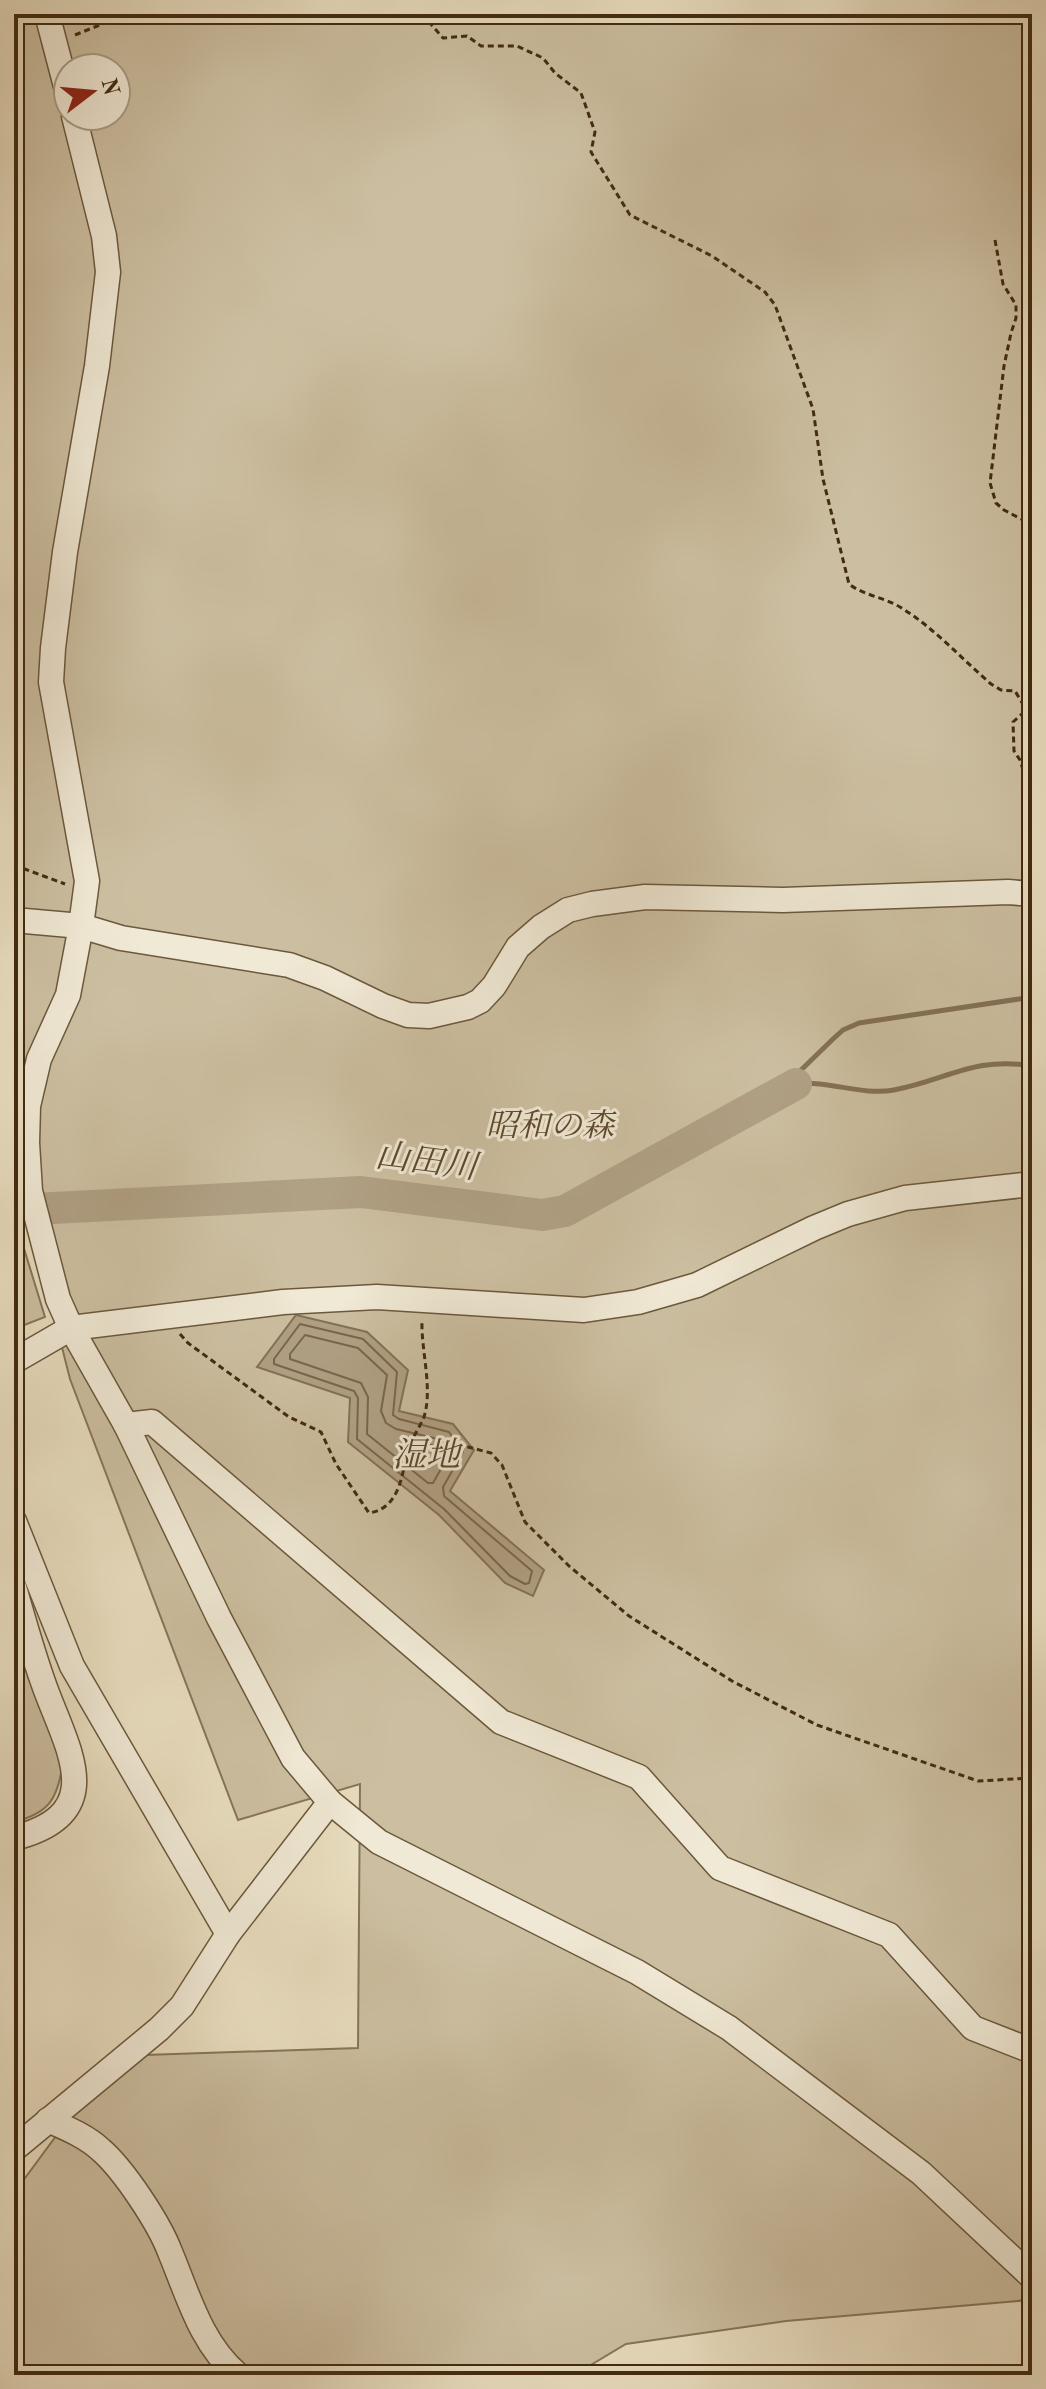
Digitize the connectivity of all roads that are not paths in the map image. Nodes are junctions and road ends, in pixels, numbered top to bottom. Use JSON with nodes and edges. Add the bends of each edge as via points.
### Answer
{"nodes":[{"id":1,"x":47,"y":14,"type":"edge"},
{"id":2,"x":57,"y":52,"type":"edge"},
{"id":3,"x":78,"y":132,"type":"edge"},
{"id":4,"x":1032,"y":894,"type":"edge"},
{"id":5,"x":14,"y":920,"type":"edge"},
{"id":6,"x":81,"y":926,"type":"junction"},
{"id":7,"x":1032,"y":1184,"type":"edge"},
{"id":8,"x":71,"y":1328,"type":"junction"},
{"id":9,"x":14,"y":1361,"type":"edge"},
{"id":10,"x":126,"y":1425,"type":"junction"},
{"id":11,"x":14,"y":1521,"type":"edge"},
{"id":12,"x":14,"y":1587,"type":"edge"},
{"id":13,"x":330,"y":1802,"type":"junction"},
{"id":14,"x":14,"y":1838,"type":"edge"},
{"id":15,"x":228,"y":1934,"type":"junction"},
{"id":16,"x":1032,"y":2051,"type":"edge"},
{"id":17,"x":48,"y":2120,"type":"junction"},
{"id":18,"x":14,"y":2149,"type":"edge"},
{"id":19,"x":1032,"y":2277,"type":"edge"},
{"id":20,"x":238,"y":2375,"type":"edge"}],
"edges":[{"from":1,"to":2,"type":"street"},
{"from":3,"to":6,"type":"street","via":[[108,272],[52,671],[87,881]]},
{"from":4,"to":6,"type":"street","via":[[783,900],[645,897],[592,904],[568,910],[541,927],[518,947],[480,1001],[429,1016],[383,1006],[289,965],[121,938]]},
{"from":5,"to":6,"type":"street"},
{"from":6,"to":8,"type":"street","via":[[68,995],[39,1059],[28,1106],[27,1143],[37,1222]]},
{"from":7,"to":8,"type":"street","via":[[905,1198],[848,1214],[697,1285],[638,1302],[584,1310],[377,1297],[283,1302]]},
{"from":8,"to":9,"type":"street"},
{"from":8,"to":10,"type":"street"},
{"from":10,"to":13,"type":"street","via":[[293,1758]]},
{"from":10,"to":16,"type":"street","via":[[152,1422],[501,1722],[639,1777],[720,1868],[889,1935],[973,2028]]},
{"from":11,"to":15,"type":"street","via":[[72,1666]]},
{"from":12,"to":14,"type":"street","via":[[76,1774],[58,1820]]},
{"from":13,"to":15,"type":"street"},
{"from":13,"to":19,"type":"street","via":[[379,1842],[637,1972],[729,2028],[921,2173]]},
{"from":15,"to":17,"type":"street","via":[[182,2006]]},
{"from":17,"to":18,"type":"street"},
{"from":17,"to":20,"type":"street","via":[[86,2139],[116,2166],[169,2247],[203,2331]]}]}
